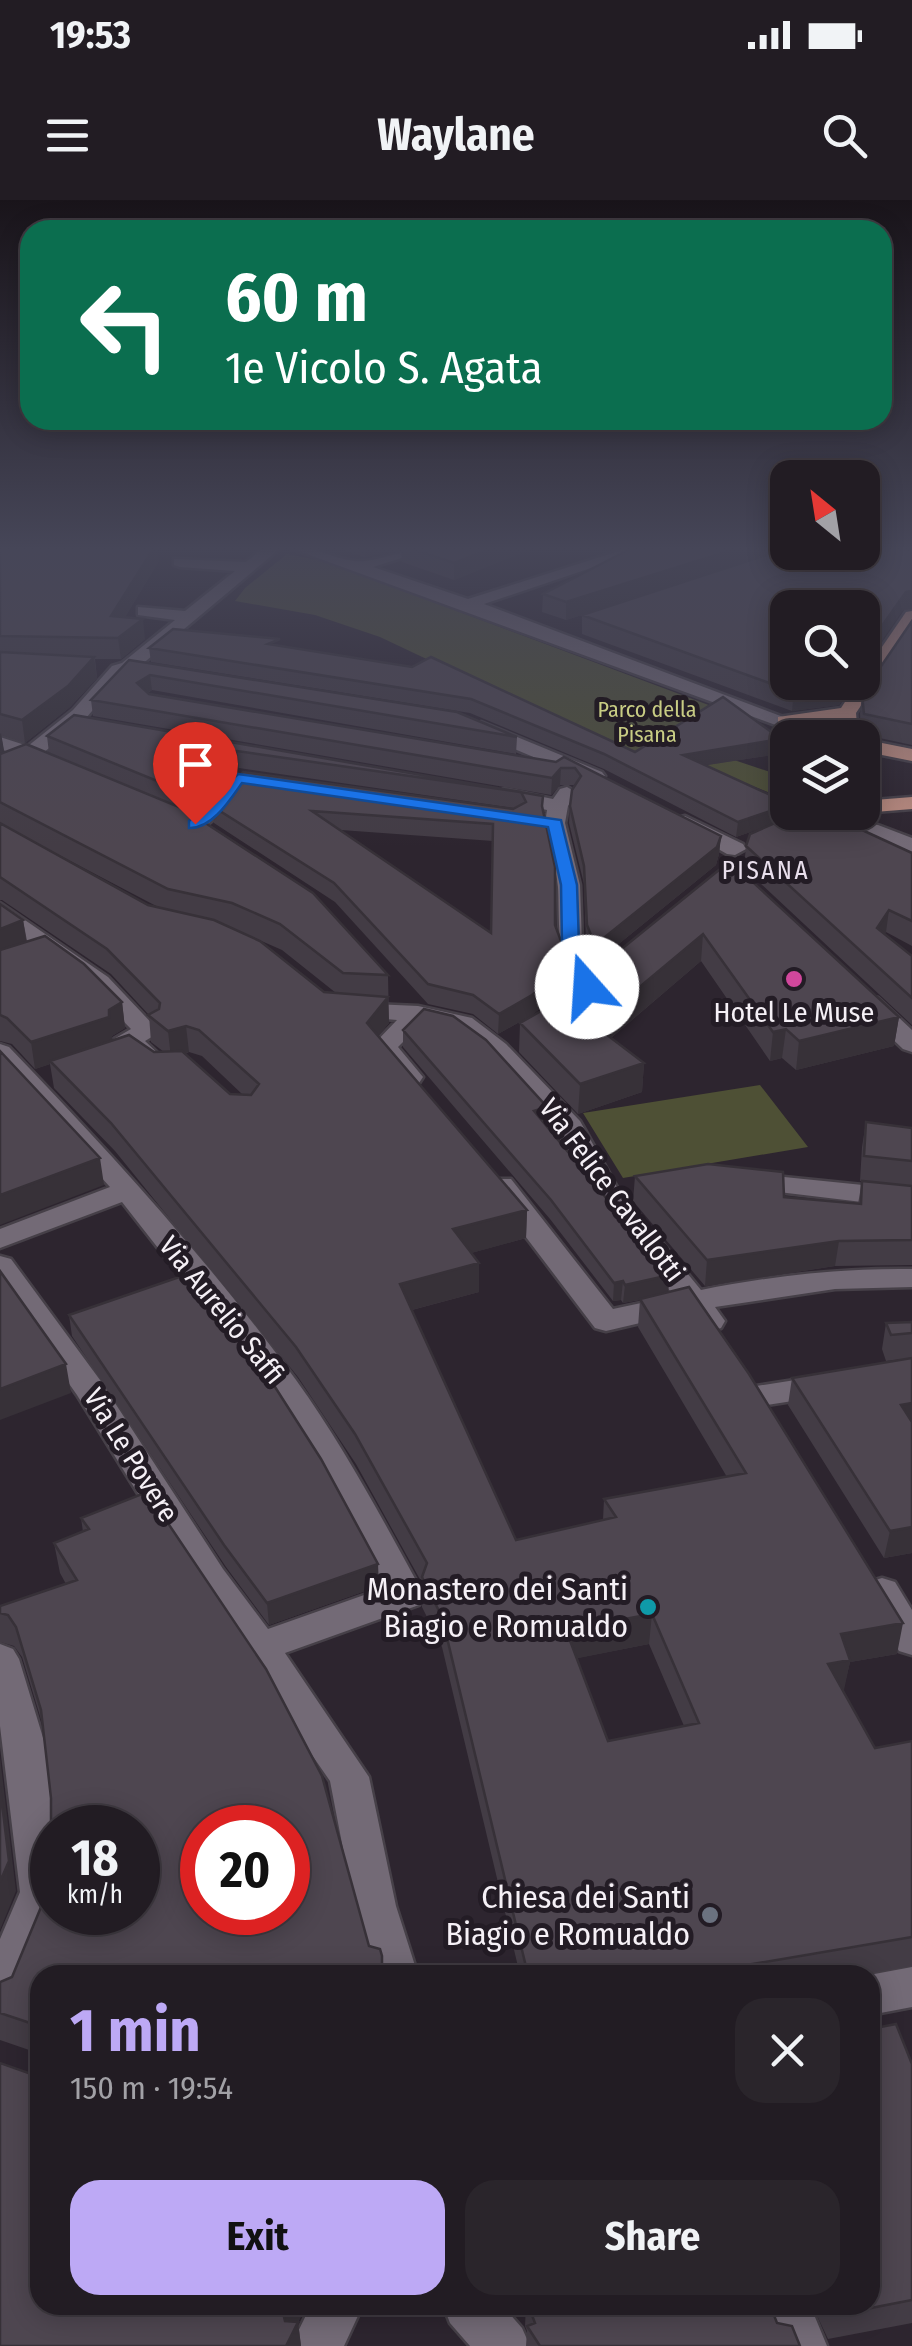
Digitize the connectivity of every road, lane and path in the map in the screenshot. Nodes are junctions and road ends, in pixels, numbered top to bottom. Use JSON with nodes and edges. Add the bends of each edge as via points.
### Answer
{"nodes":[{"id":1,"x":152,"y":646,"type":"edge"},
{"id":2,"x":583,"y":646,"type":"edge"},
{"id":3,"x":892,"y":646,"type":"edge"},
{"id":4,"x":87,"y":669,"type":"edge"},
{"id":5,"x":123,"y":669,"type":"junction"},
{"id":6,"x":155,"y":671,"type":"edge"},
{"id":7,"x":848,"y":713,"type":"junction"},
{"id":8,"x":462,"y":720,"type":"edge"},
{"id":9,"x":785,"y":720,"type":"joint"},
{"id":10,"x":846,"y":720,"type":"edge"},
{"id":11,"x":852,"y":720,"type":"edge"},
{"id":12,"x":0,"y":743,"type":"edge"},
{"id":13,"x":880,"y":748,"type":"edge"},
{"id":14,"x":912,"y":755,"type":"edge"},
{"id":15,"x":27,"y":756,"type":"junction"},
{"id":16,"x":506,"y":762,"type":"edge"},
{"id":17,"x":62,"y":770,"type":"edge"},
{"id":18,"x":0,"y":771,"type":"edge"},
{"id":19,"x":248,"y":779,"type":"edge"},
{"id":20,"x":604,"y":780,"type":"junction"},
{"id":21,"x":480,"y":791,"type":"edge"},
{"id":22,"x":912,"y":803,"type":"edge"},
{"id":23,"x":880,"y":806,"type":"edge"},
{"id":24,"x":666,"y":812,"type":"edge"},
{"id":25,"x":501,"y":815,"type":"edge"},
{"id":26,"x":556,"y":819,"type":"junction"},
{"id":27,"x":871,"y":830,"type":"edge"},
{"id":28,"x":878,"y":831,"type":"joint"},
{"id":29,"x":220,"y":841,"type":"edge"},
{"id":30,"x":912,"y":846,"type":"edge"},
{"id":31,"x":738,"y":854,"type":"dead end"},
{"id":32,"x":0,"y":910,"type":"edge"},
{"id":33,"x":51,"y":948,"type":"junction"},
{"id":34,"x":17,"y":960,"type":"edge"},
{"id":35,"x":587,"y":987,"type":"edge"},
{"id":36,"x":856,"y":990,"type":"edge"},
{"id":37,"x":396,"y":991,"type":"dead end"},
{"id":38,"x":324,"y":1000,"type":"edge"},
{"id":39,"x":418,"y":1013,"type":"junction"},
{"id":40,"x":912,"y":1044,"type":"edge"},
{"id":41,"x":137,"y":1048,"type":"junction"},
{"id":42,"x":0,"y":1052,"type":"edge"},
{"id":43,"x":102,"y":1059,"type":"edge"},
{"id":44,"x":178,"y":1068,"type":"edge"},
{"id":45,"x":434,"y":1106,"type":"edge"},
{"id":46,"x":482,"y":1162,"type":"edge"},
{"id":47,"x":724,"y":1179,"type":"edge"},
{"id":48,"x":639,"y":1187,"type":"edge"},
{"id":49,"x":126,"y":1191,"type":"junction"},
{"id":50,"x":606,"y":1192,"type":"junction"},
{"id":51,"x":912,"y":1199,"type":"edge"},
{"id":52,"x":2,"y":1262,"type":"edge"},
{"id":53,"x":912,"y":1278,"type":"edge"},
{"id":54,"x":696,"y":1301,"type":"junction"},
{"id":55,"x":858,"y":1382,"type":"edge"},
{"id":56,"x":761,"y":1394,"type":"junction"},
{"id":57,"x":781,"y":1427,"type":"edge"},
{"id":58,"x":862,"y":1558,"type":"edge"},
{"id":59,"x":912,"y":1641,"type":"edge"},
{"id":60,"x":260,"y":1647,"type":"junction"},
{"id":61,"x":0,"y":1659,"type":"edge"},
{"id":62,"x":393,"y":1965,"type":"edge"},
{"id":63,"x":912,"y":1987,"type":"edge"},
{"id":64,"x":0,"y":1992,"type":"edge"},
{"id":65,"x":880,"y":1994,"type":"edge"},
{"id":66,"x":333,"y":2315,"type":"edge"},
{"id":67,"x":477,"y":2315,"type":"edge"},
{"id":68,"x":788,"y":2315,"type":"edge"},
{"id":69,"x":318,"y":2346,"type":"edge"},
{"id":70,"x":504,"y":2346,"type":"edge"},
{"id":71,"x":800,"y":2346,"type":"edge"}],
"edges":[{"from":1,"to":5,"type":"street"},
{"from":2,"to":9,"type":"street"},
{"from":3,"to":7,"type":"main road"},
{"from":4,"to":5,"type":"street"},
{"from":5,"to":6,"type":"street"},
{"from":5,"to":15,"type":"street","via":[[81,723]]},
{"from":7,"to":9,"type":"main road"},
{"from":7,"to":10,"type":"main road"},
{"from":7,"to":11,"type":"main road"},
{"from":8,"to":20,"type":"street"},
{"from":12,"to":15,"type":"street"},
{"from":13,"to":14,"type":"main road"},
{"from":15,"to":17,"type":"street"},
{"from":15,"to":18,"type":"street"},
{"from":16,"to":20,"type":"street"},
{"from":19,"to":29,"type":"street","via":[[187,821]]},
{"from":20,"to":26,"type":"street","via":[[566,794]]},
{"from":21,"to":26,"type":"street"},
{"from":22,"to":23,"type":"main road"},
{"from":24,"to":31,"type":"street"},
{"from":25,"to":26,"type":"street"},
{"from":26,"to":35,"type":"street","via":[[569,885],[570,944]]},
{"from":27,"to":28,"type":"street"},
{"from":28,"to":30,"type":"street"},
{"from":32,"to":33,"type":"street"},
{"from":33,"to":34,"type":"street"},
{"from":33,"to":41,"type":"street","via":[[98,982],[148,1032],[127,1039]]},
{"from":36,"to":40,"type":"street"},
{"from":37,"to":39,"type":"street"},
{"from":38,"to":39,"type":"street","name":"Via Felice Cavallotti","via":[[338,1010]]},
{"from":39,"to":45,"type":"street","via":[[384,1047]]},
{"from":39,"to":50,"type":"street","name":"Via Felice Cavallotti","via":[[463,1023],[504,1045],[570,1126]]},
{"from":41,"to":43,"type":"street"},
{"from":41,"to":44,"type":"street","via":[[166,1072]]},
{"from":42,"to":49,"type":"street","name":"Via Aurelio Saffi","via":[[41,1079]]},
{"from":46,"to":54,"type":"street","via":[[606,1321]]},
{"from":47,"to":51,"type":"street"},
{"from":48,"to":50,"type":"street"},
{"from":49,"to":52,"type":"street"},
{"from":49,"to":60,"type":"street","name":"Via Aurelio Saffi","via":[[284,1387],[341,1474],[406,1595]]},
{"from":50,"to":54,"type":"street","name":"Via Felice Cavallotti"},
{"from":52,"to":60,"type":"street","name":"Via Le Povere"},
{"from":53,"to":54,"type":"street","via":[[853,1275]]},
{"from":54,"to":56,"type":"street","name":"Via Felice Cavallotti"},
{"from":55,"to":56,"type":"street"},
{"from":56,"to":57,"type":"street","name":"Via Felice Cavallotti"},
{"from":58,"to":59,"type":"street"},
{"from":60,"to":62,"type":"street","name":"Via Le Povere","via":[[348,1777]]},
{"from":61,"to":64,"type":"street","via":[[24,1741],[41,1892]]},
{"from":63,"to":65,"type":"street"},
{"from":66,"to":69,"type":"street"},
{"from":67,"to":70,"type":"street"},
{"from":68,"to":71,"type":"street"}]}
